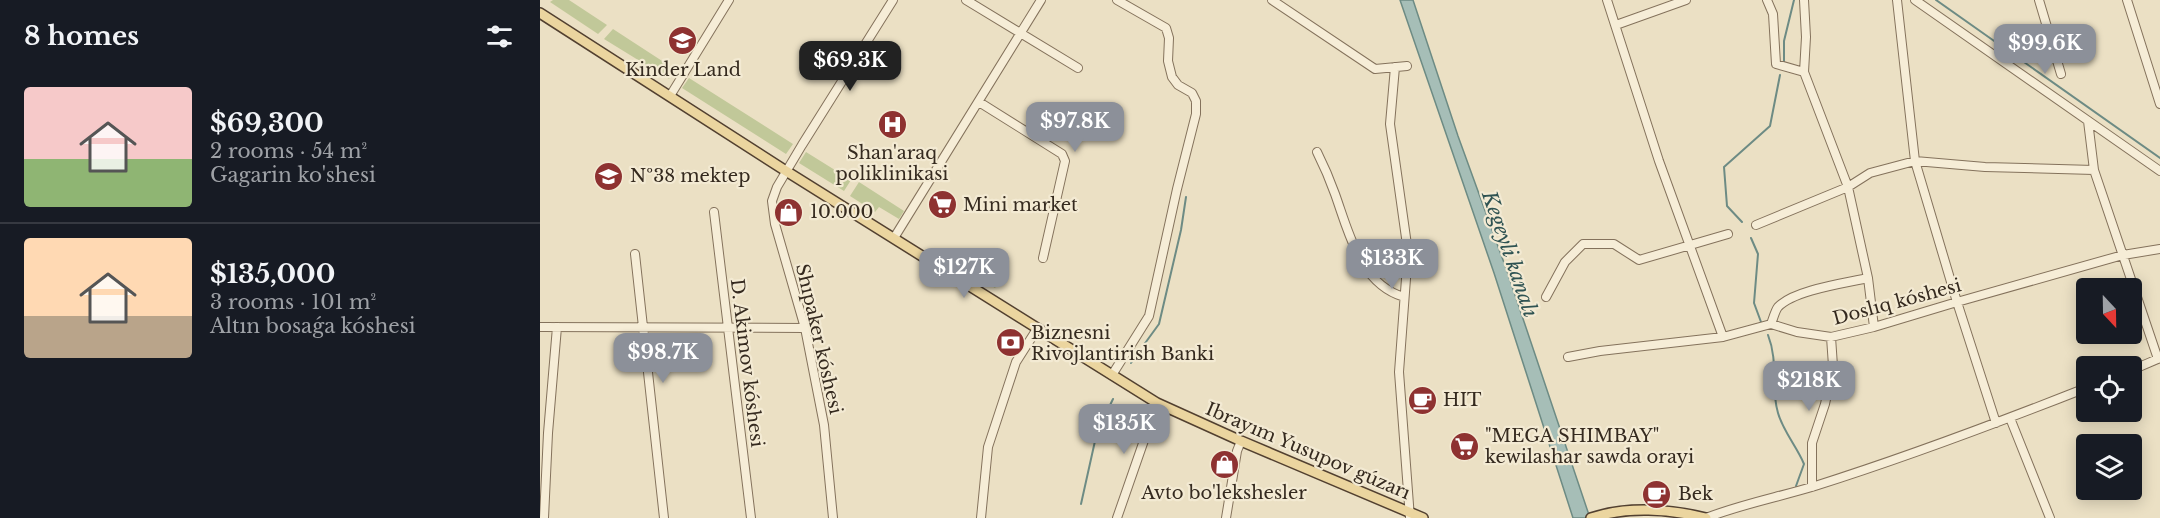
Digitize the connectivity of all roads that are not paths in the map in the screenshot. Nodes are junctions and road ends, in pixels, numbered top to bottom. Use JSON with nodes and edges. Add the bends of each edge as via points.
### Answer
{"nodes":[{"id":1,"x":729,"y":0,"type":"edge"},
{"id":2,"x":893,"y":0,"type":"edge"},
{"id":3,"x":966,"y":0,"type":"edge"},
{"id":4,"x":1041,"y":0,"type":"edge"},
{"id":5,"x":1117,"y":0,"type":"edge"},
{"id":6,"x":1272,"y":0,"type":"edge"},
{"id":7,"x":1608,"y":0,"type":"edge"},
{"id":8,"x":1686,"y":0,"type":"edge"},
{"id":9,"x":1767,"y":0,"type":"edge"},
{"id":10,"x":1804,"y":0,"type":"edge"},
{"id":11,"x":1897,"y":0,"type":"edge"},
{"id":12,"x":1915,"y":0,"type":"edge"},
{"id":13,"x":2039,"y":0,"type":"edge"},
{"id":14,"x":2127,"y":0,"type":"edge"},
{"id":15,"x":540,"y":13,"type":"edge"},
{"id":16,"x":1616,"y":25,"type":"junction"},
{"id":17,"x":1022,"y":33,"type":"junction"},
{"id":18,"x":1407,"y":66,"type":"dead end"},
{"id":19,"x":1395,"y":67,"type":"junction"},
{"id":20,"x":1078,"y":68,"type":"dead end"},
{"id":21,"x":1804,"y":72,"type":"junction"},
{"id":22,"x":2061,"y":74,"type":"dead end"},
{"id":23,"x":670,"y":96,"type":"junction"},
{"id":24,"x":979,"y":102,"type":"junction"},
{"id":25,"x":2160,"y":104,"type":"edge"},
{"id":26,"x":2088,"y":121,"type":"junction"},
{"id":27,"x":1317,"y":152,"type":"dead end"},
{"id":28,"x":1915,"y":160,"type":"junction"},
{"id":29,"x":2094,"y":170,"type":"junction"},
{"id":30,"x":786,"y":171,"type":"junction"},
{"id":31,"x":2160,"y":171,"type":"edge"},
{"id":32,"x":1848,"y":188,"type":"junction"},
{"id":33,"x":714,"y":212,"type":"dead end"},
{"id":34,"x":1756,"y":225,"type":"dead end"},
{"id":35,"x":1728,"y":234,"type":"dead end"},
{"id":36,"x":894,"y":238,"type":"junction"},
{"id":37,"x":1689,"y":246,"type":"junction"},
{"id":38,"x":2160,"y":249,"type":"edge"},
{"id":39,"x":635,"y":254,"type":"dead end"},
{"id":40,"x":2123,"y":255,"type":"junction"},
{"id":41,"x":1043,"y":258,"type":"dead end"},
{"id":42,"x":1868,"y":278,"type":"junction"},
{"id":43,"x":1404,"y":297,"type":"junction"},
{"id":44,"x":1546,"y":297,"type":"dead end"},
{"id":45,"x":1957,"y":302,"type":"junction"},
{"id":46,"x":1771,"y":324,"type":"junction"},
{"id":47,"x":540,"y":327,"type":"edge"},
{"id":48,"x":557,"y":327,"type":"junction"},
{"id":49,"x":644,"y":327,"type":"junction"},
{"id":50,"x":1874,"y":327,"type":"junction"},
{"id":51,"x":727,"y":328,"type":"junction"},
{"id":52,"x":805,"y":328,"type":"junction"},
{"id":53,"x":1037,"y":329,"type":"junction"},
{"id":54,"x":1723,"y":337,"type":"junction"},
{"id":55,"x":1831,"y":337,"type":"junction"},
{"id":56,"x":1568,"y":357,"type":"dead end"},
{"id":57,"x":2159,"y":359,"type":"edge"},
{"id":58,"x":2142,"y":366,"type":"edge"},
{"id":59,"x":1112,"y":375,"type":"junction"},
{"id":60,"x":2076,"y":392,"type":"edge"},
{"id":61,"x":1157,"y":403,"type":"junction"},
{"id":62,"x":2010,"y":418,"type":"junction"},
{"id":63,"x":1996,"y":423,"type":"junction"},
{"id":64,"x":1241,"y":441,"type":"junction"},
{"id":65,"x":1812,"y":487,"type":"junction"},
{"id":66,"x":1410,"y":516,"type":"edge"},
{"id":67,"x":1595,"y":517,"type":"edge"},
{"id":68,"x":544,"y":518,"type":"edge"},
{"id":69,"x":664,"y":518,"type":"edge"},
{"id":70,"x":751,"y":518,"type":"edge"},
{"id":71,"x":833,"y":518,"type":"edge"},
{"id":72,"x":981,"y":518,"type":"edge"},
{"id":73,"x":1116,"y":518,"type":"edge"},
{"id":74,"x":1226,"y":518,"type":"edge"},
{"id":75,"x":1423,"y":518,"type":"edge"},
{"id":76,"x":1706,"y":518,"type":"edge"},
{"id":77,"x":2050,"y":518,"type":"edge"}],
"edges":[{"from":1,"to":23,"type":"street"},
{"from":2,"to":30,"type":"street","name":"Shıpaker kóshesi"},
{"from":3,"to":17,"type":"street"},
{"from":4,"to":17,"type":"street"},
{"from":5,"to":59,"type":"street","via":[[1166,28],[1172,77],[1192,93],[1196,114],[1149,316]]},
{"from":6,"to":19,"type":"street","via":[[1375,69]]},
{"from":7,"to":16,"type":"street"},
{"from":8,"to":16,"type":"street"},
{"from":9,"to":21,"type":"street","via":[[1773,14],[1776,64]]},
{"from":10,"to":21,"type":"street"},
{"from":11,"to":28,"type":"street"},
{"from":12,"to":26,"type":"street"},
{"from":13,"to":22,"type":"street"},
{"from":14,"to":25,"type":"street"},
{"from":15,"to":23,"type":"main road","name":"Ibrayım Yusupov gúzarı"},
{"from":16,"to":37,"type":"street"},
{"from":17,"to":20,"type":"street"},
{"from":17,"to":24,"type":"street"},
{"from":18,"to":19,"type":"street"},
{"from":19,"to":43,"type":"street","via":[[1390,124],[1408,252]]},
{"from":21,"to":32,"type":"street"},
{"from":23,"to":30,"type":"main road","name":"Ibrayım Yusupov gúzarı"},
{"from":24,"to":36,"type":"street"},
{"from":24,"to":41,"type":"street","via":[[1062,154],[1065,161]]},
{"from":26,"to":29,"type":"street"},
{"from":26,"to":31,"type":"street"},
{"from":27,"to":43,"type":"street","via":[[1349,237],[1370,274],[1391,293]]},
{"from":28,"to":29,"type":"street","via":[[1985,167]]},
{"from":28,"to":32,"type":"street","via":[[1870,173]]},
{"from":28,"to":45,"type":"street"},
{"from":29,"to":40,"type":"street"},
{"from":30,"to":36,"type":"main road","name":"Ibrayım Yusupov gúzarı"},
{"from":30,"to":52,"type":"street","name":"Shıpaker kóshesi","via":[[772,201]]},
{"from":32,"to":34,"type":"street"},
{"from":32,"to":42,"type":"street"},
{"from":33,"to":51,"type":"street","name":"D. Akimov kóshesi"},
{"from":35,"to":37,"type":"street"},
{"from":36,"to":53,"type":"main road","name":"Ibrayım Yusupov gúzarı"},
{"from":37,"to":44,"type":"street","via":[[1639,260],[1614,244],[1583,244],[1565,262]]},
{"from":37,"to":54,"type":"street"},
{"from":38,"to":40,"type":"street","name":"Doslıq kóshesi"},
{"from":39,"to":49,"type":"street"},
{"from":40,"to":45,"type":"street","name":"Doslıq kóshesi"},
{"from":40,"to":57,"type":"street"},
{"from":42,"to":46,"type":"street","via":[[1790,299],[1777,308]]},
{"from":42,"to":50,"type":"street"},
{"from":43,"to":66,"type":"street","via":[[1399,372]]},
{"from":45,"to":50,"type":"street","name":"Doslıq kóshesi"},
{"from":45,"to":63,"type":"street"},
{"from":46,"to":54,"type":"street"},
{"from":46,"to":55,"type":"street","name":"Doslıq kóshesi"},
{"from":47,"to":48,"type":"street"},
{"from":48,"to":49,"type":"street"},
{"from":48,"to":68,"type":"street"},
{"from":49,"to":51,"type":"street"},
{"from":49,"to":69,"type":"street"},
{"from":50,"to":55,"type":"street","name":"Doslıq kóshesi"},
{"from":51,"to":52,"type":"street"},
{"from":51,"to":70,"type":"street","name":"D. Akimov kóshesi"},
{"from":52,"to":71,"type":"street","name":"Shıpaker kóshesi","via":[[824,425]]},
{"from":53,"to":59,"type":"main road","name":"Ibrayım Yusupov gúzarı"},
{"from":53,"to":72,"type":"street","via":[[1016,362],[988,447]]},
{"from":54,"to":56,"type":"street"},
{"from":55,"to":65,"type":"street","via":[[1833,366],[1812,443]]},
{"from":57,"to":58,"type":"street"},
{"from":59,"to":61,"type":"main road","name":"Ibrayım Yusupov gúzarı"},
{"from":60,"to":62,"type":"street"},
{"from":61,"to":64,"type":"main road","name":"Ibrayım Yusupov gúzarı"},
{"from":61,"to":73,"type":"street"},
{"from":62,"to":63,"type":"street"},
{"from":62,"to":77,"type":"street"},
{"from":63,"to":65,"type":"street"},
{"from":64,"to":66,"type":"main road","name":"Ibrayım Yusupov gúzarı"},
{"from":64,"to":74,"type":"street"},
{"from":65,"to":76,"type":"street"},
{"from":66,"to":75,"type":"main road","name":"Ibrayım Yusupov gúzarı"},
{"from":67,"to":76,"type":"main road","via":[[1659,510]]}]}
